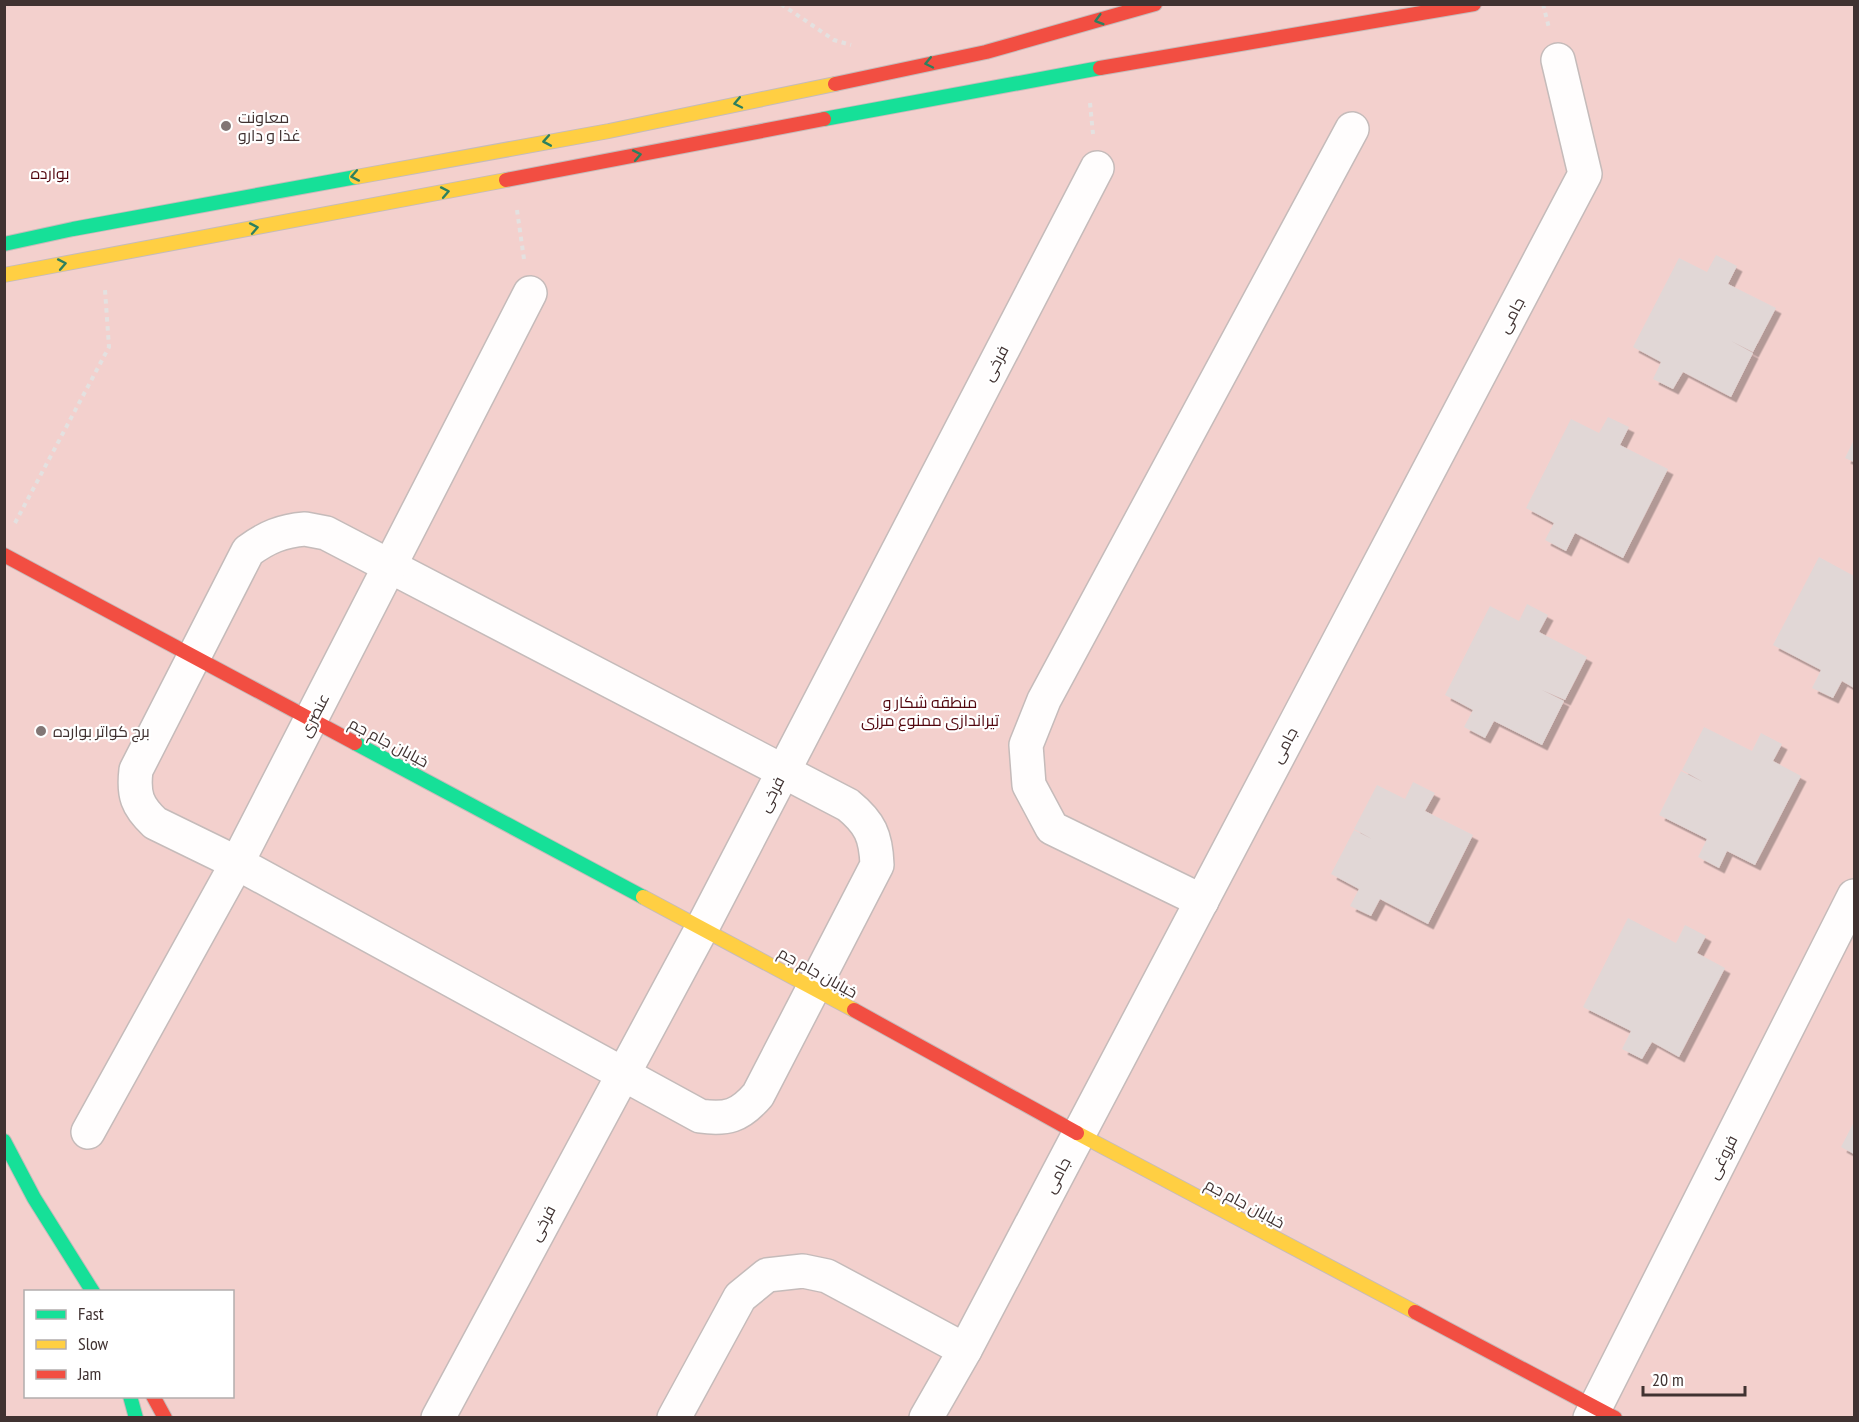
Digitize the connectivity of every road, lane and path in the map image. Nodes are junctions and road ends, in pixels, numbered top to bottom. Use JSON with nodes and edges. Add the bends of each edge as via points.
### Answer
{"nodes":[{"id":1,"x":782,"y":4,"type":"edge"},
{"id":2,"x":1155,"y":4,"type":"edge"},
{"id":3,"x":1474,"y":4,"type":"edge"},
{"id":4,"x":856,"y":46,"type":"dead end"},
{"id":5,"x":1558,"y":60,"type":"dead end"},
{"id":6,"x":1086,"y":70,"type":"junction"},
{"id":7,"x":1352,"y":129,"type":"dead end"},
{"id":8,"x":1097,"y":168,"type":"joint"},
{"id":9,"x":512,"y":179,"type":"junction"},
{"id":10,"x":4,"y":244,"type":"edge"},
{"id":11,"x":102,"y":257,"type":"junction"},
{"id":12,"x":4,"y":275,"type":"edge"},
{"id":13,"x":530,"y":292,"type":"joint"},
{"id":14,"x":10,"y":532,"type":"dead end"},
{"id":15,"x":4,"y":555,"type":"edge"},
{"id":16,"x":390,"y":566,"type":"junction"},
{"id":17,"x":195,"y":657,"type":"junction"},
{"id":18,"x":313,"y":719,"type":"junction"},
{"id":19,"x":783,"y":771,"type":"junction"},
{"id":20,"x":237,"y":863,"type":"junction"},
{"id":21,"x":1854,"y":896,"type":"edge"},
{"id":22,"x":1202,"y":901,"type":"junction"},
{"id":23,"x":702,"y":928,"type":"junction"},
{"id":24,"x":814,"y":988,"type":"junction"},
{"id":25,"x":623,"y":1074,"type":"junction"},
{"id":26,"x":88,"y":1132,"type":"dead end"},
{"id":27,"x":1078,"y":1134,"type":"junction"},
{"id":28,"x":4,"y":1141,"type":"edge"},
{"id":29,"x":92,"y":1290,"type":"edge"},
{"id":30,"x":965,"y":1350,"type":"junction"},
{"id":31,"x":131,"y":1398,"type":"edge"},
{"id":32,"x":154,"y":1398,"type":"edge"},
{"id":33,"x":1600,"y":1414,"type":"edge"},
{"id":34,"x":136,"y":1418,"type":"edge"},
{"id":35,"x":165,"y":1418,"type":"edge"},
{"id":36,"x":438,"y":1418,"type":"edge"},
{"id":37,"x":674,"y":1418,"type":"edge"},
{"id":38,"x":926,"y":1418,"type":"edge"}],
"edges":[{"from":1,"to":4,"type":"path","via":[[834,40]]},
{"from":2,"to":10,"type":"main road","one_way":true,"via":[[986,52],[632,126]]},
{"from":3,"to":6,"type":"main road"},
{"from":5,"to":22,"type":"street","name":"جامی","via":[[1585,174]]},
{"from":6,"to":8,"type":"path"},
{"from":9,"to":6,"type":"main road","one_way":true},
{"from":7,"to":22,"type":"street","via":[[1044,700],[1026,745],[1029,785],[1052,828]]},
{"from":8,"to":19,"type":"street","name":"فرخی"},
{"from":11,"to":9,"type":"main road","one_way":true},
{"from":9,"to":13,"type":"path"},
{"from":12,"to":11,"type":"main road","one_way":true},
{"from":11,"to":14,"type":"path","via":[[109,348]]},
{"from":13,"to":16,"type":"street","name":"عنصری"},
{"from":15,"to":17,"type":"main road","name":"خیابان جام جم"},
{"from":16,"to":17,"type":"street","via":[[326,533],[305,529],[265,538],[248,551]]},
{"from":16,"to":18,"type":"street","name":"عنصری"},
{"from":16,"to":19,"type":"street"},
{"from":17,"to":18,"type":"main road","name":"خیابان جام جم"},
{"from":17,"to":20,"type":"street","via":[[136,770],[134,785],[144,813],[155,823]]},
{"from":18,"to":20,"type":"street","name":"عنصری"},
{"from":18,"to":23,"type":"main road","name":"خیابان جام جم"},
{"from":19,"to":23,"type":"street","name":"فرخی"},
{"from":19,"to":24,"type":"street","via":[[862,816],[877,848],[877,865]]},
{"from":20,"to":25,"type":"street"},
{"from":20,"to":26,"type":"street","name":"عنصری"},
{"from":21,"to":33,"type":"street","name":"فروغی"},
{"from":22,"to":27,"type":"street","name":"جامی"},
{"from":23,"to":24,"type":"main road","name":"خیابان جام جم"},
{"from":23,"to":25,"type":"street","name":"فرخی"},
{"from":24,"to":25,"type":"street","via":[[758,1095],[733,1116],[700,1116]]},
{"from":24,"to":27,"type":"main road","name":"خیابان جام جم"},
{"from":25,"to":36,"type":"street","name":"فرخی"},
{"from":27,"to":30,"type":"street","name":"جامی"},
{"from":27,"to":33,"type":"main road","name":"خیابان جام جم"},
{"from":28,"to":29,"type":"main road","via":[[34,1198]]},
{"from":30,"to":37,"type":"street","via":[[827,1276],[803,1271],[766,1275],[740,1297]]},
{"from":30,"to":38,"type":"street","name":"جامی"},
{"from":31,"to":34,"type":"main road"},
{"from":32,"to":35,"type":"main road"}]}
